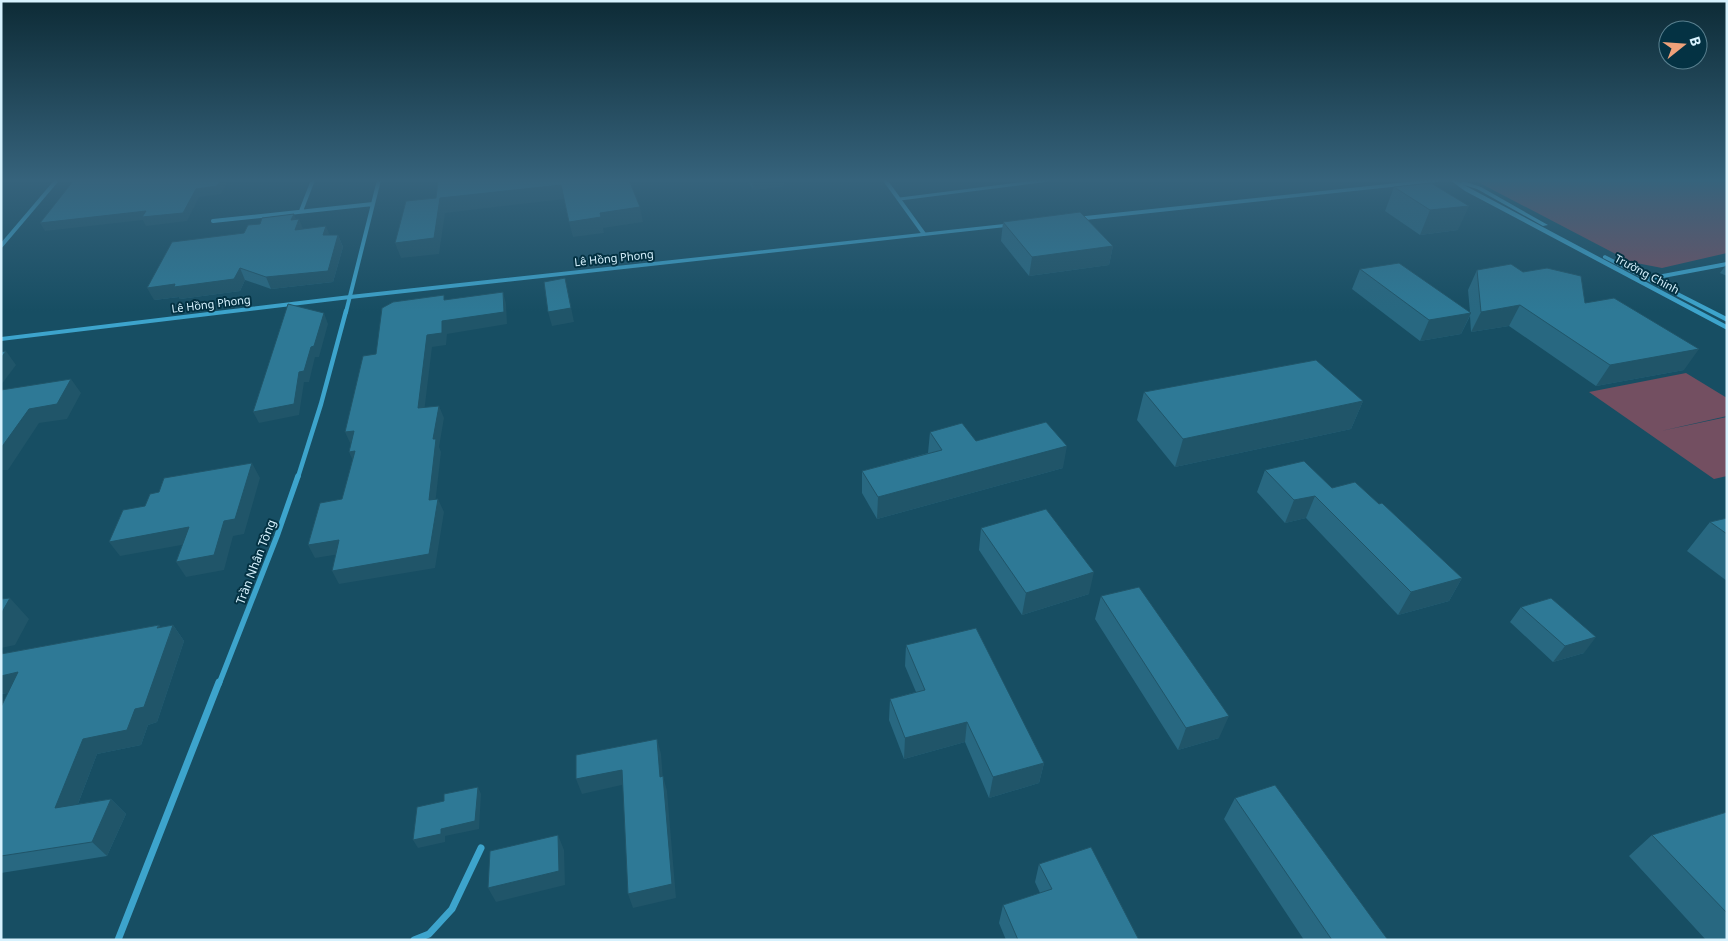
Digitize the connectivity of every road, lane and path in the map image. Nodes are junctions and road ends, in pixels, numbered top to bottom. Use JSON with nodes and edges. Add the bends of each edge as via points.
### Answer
{"nodes":[{"id":1,"x":20,"y":224,"type":"edge"},
{"id":2,"x":369,"y":224,"type":"edge"},
{"id":3,"x":917,"y":224,"type":"edge"},
{"id":4,"x":1020,"y":224,"type":"edge"},
{"id":5,"x":1531,"y":224,"type":"edge"},
{"id":6,"x":1545,"y":224,"type":"edge"},
{"id":7,"x":924,"y":234,"type":"junction"},
{"id":8,"x":1,"y":246,"type":"edge"},
{"id":9,"x":1727,"y":264,"type":"edge"},
{"id":10,"x":1647,"y":279,"type":"junction"},
{"id":11,"x":350,"y":297,"type":"junction"},
{"id":12,"x":1727,"y":320,"type":"edge"},
{"id":13,"x":1727,"y":328,"type":"edge"},
{"id":14,"x":1,"y":339,"type":"edge"},
{"id":15,"x":481,"y":848,"type":"dead end"},
{"id":16,"x":118,"y":940,"type":"edge"},
{"id":17,"x":414,"y":940,"type":"edge"}],
"edges":[{"from":1,"to":8,"type":"street"},
{"from":2,"to":11,"type":"street","name":"Trần Nhân Tông"},
{"from":3,"to":7,"type":"street"},
{"from":4,"to":7,"type":"street","name":"Lê Hồng Phong"},
{"from":5,"to":13,"type":"street","name":"Trường Chinh"},
{"from":6,"to":10,"type":"street","name":"Trường Chinh"},
{"from":7,"to":11,"type":"street","name":"Lê Hồng Phong"},
{"from":9,"to":10,"type":"street"},
{"from":10,"to":12,"type":"street","name":"Trường Chinh"},
{"from":11,"to":14,"type":"street","name":"Lê Hồng Phong"},
{"from":11,"to":16,"type":"street","name":"Trần Nhân Tông","via":[[285,515]]},
{"from":15,"to":17,"type":"street","via":[[452,909],[430,934]]}]}
